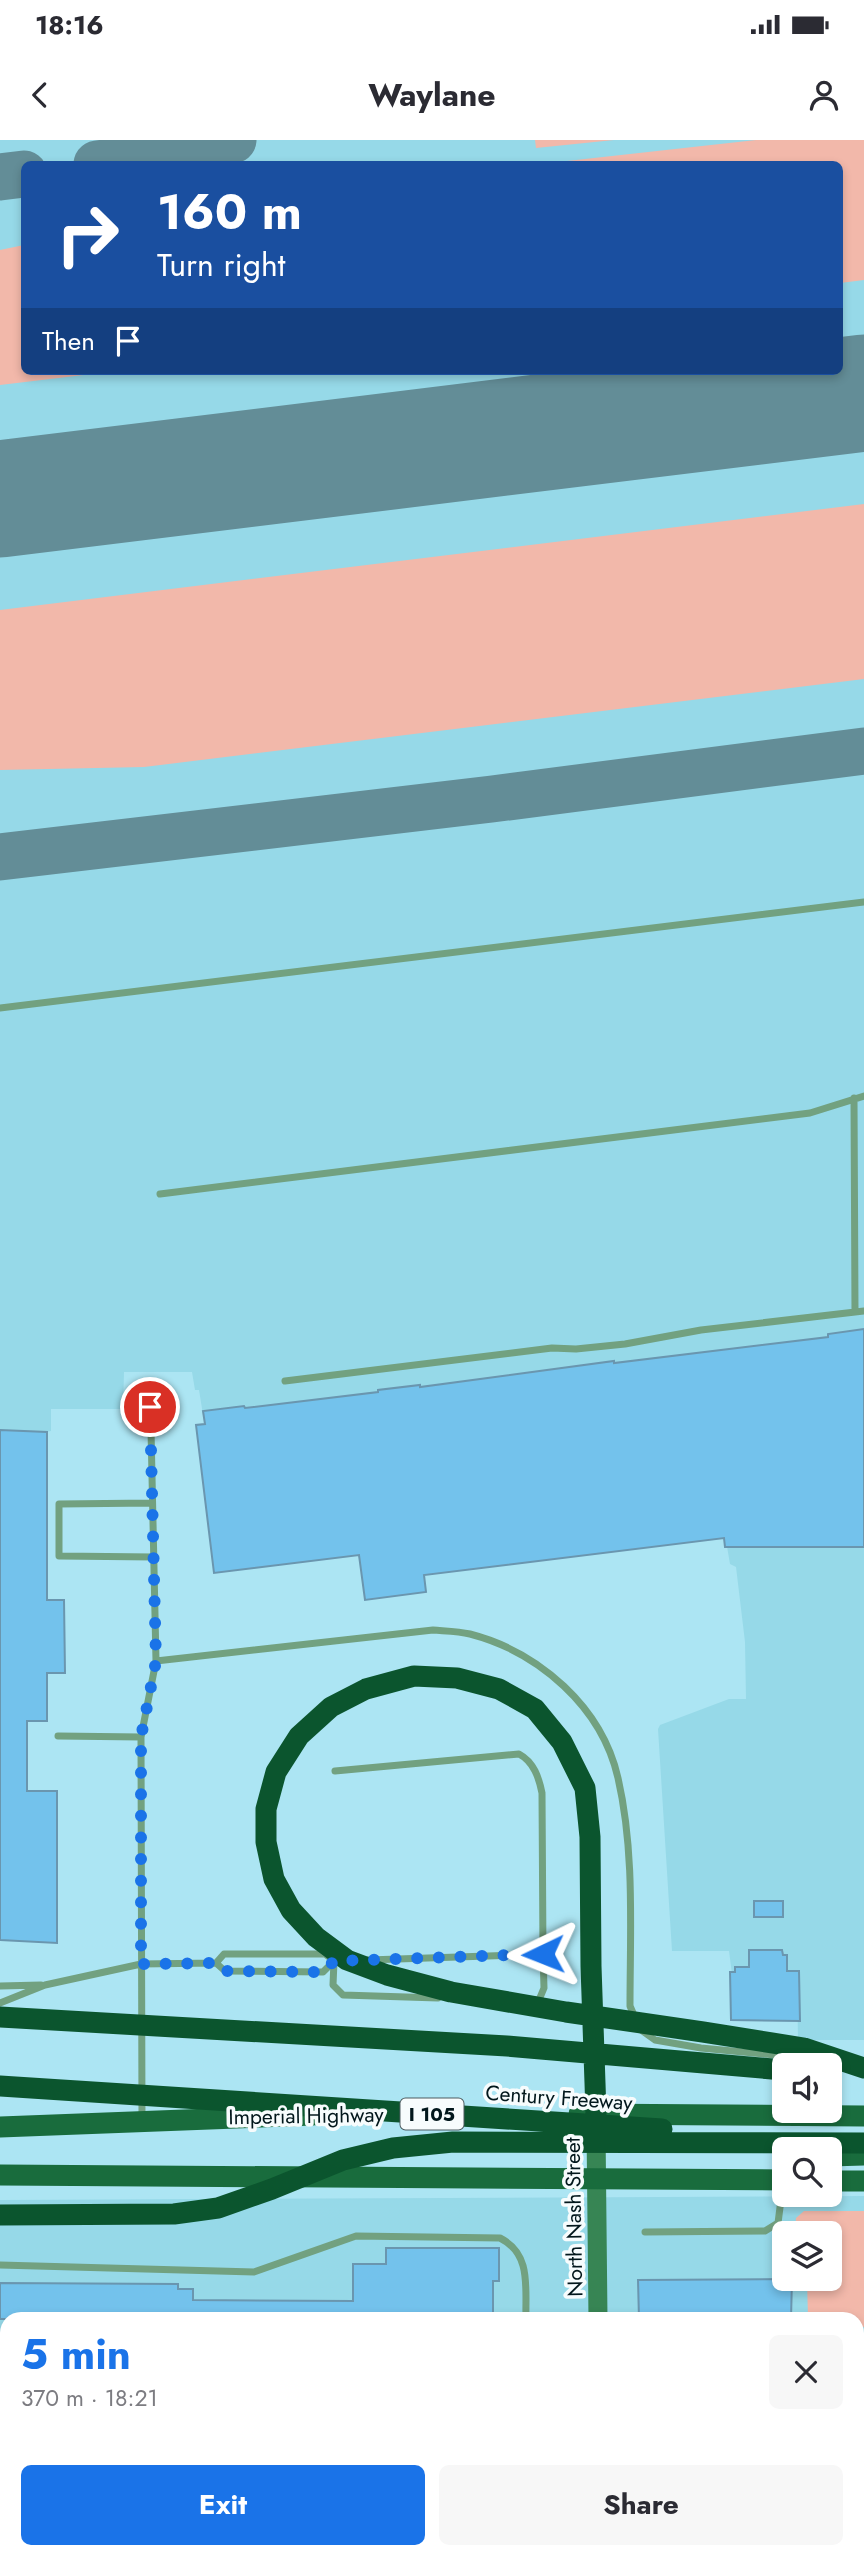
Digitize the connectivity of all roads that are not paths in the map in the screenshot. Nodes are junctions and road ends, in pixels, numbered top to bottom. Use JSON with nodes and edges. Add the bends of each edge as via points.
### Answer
{"nodes":[{"id":1,"x":864,"y":902,"type":"edge"},
{"id":2,"x":0,"y":1008,"type":"edge"},
{"id":3,"x":864,"y":1096,"type":"edge"},
{"id":4,"x":854,"y":1098,"type":"junction"},
{"id":5,"x":160,"y":1194,"type":"dead end"},
{"id":6,"x":860,"y":1311,"type":"edge"},
{"id":7,"x":285,"y":1381,"type":"dead end"},
{"id":8,"x":149,"y":1383,"type":"dead end"},
{"id":9,"x":152,"y":1503,"type":"junction"},
{"id":10,"x":154,"y":1557,"type":"junction"},
{"id":11,"x":156,"y":1661,"type":"junction"},
{"id":12,"x":58,"y":1736,"type":"dead end"},
{"id":13,"x":141,"y":1737,"type":"junction"},
{"id":14,"x":335,"y":1771,"type":"dead end"},
{"id":15,"x":543,"y":1954,"type":"junction"},
{"id":16,"x":334,"y":1961,"type":"junction"},
{"id":17,"x":216,"y":1963,"type":"junction"},
{"id":18,"x":141,"y":1964,"type":"junction"},
{"id":19,"x":45,"y":1985,"type":"junction"},
{"id":20,"x":0,"y":1986,"type":"edge"},
{"id":21,"x":0,"y":2003,"type":"edge"},
{"id":22,"x":0,"y":2017,"type":"edge"},
{"id":23,"x":864,"y":2061,"type":"edge"},
{"id":24,"x":864,"y":2068,"type":"edge"},
{"id":25,"x":772,"y":2069,"type":"edge"},
{"id":26,"x":842,"y":2073,"type":"edge"},
{"id":27,"x":864,"y":2074,"type":"edge"},
{"id":28,"x":0,"y":2086,"type":"edge"},
{"id":29,"x":596,"y":2114,"type":"junction"},
{"id":30,"x":864,"y":2116,"type":"edge"},
{"id":31,"x":142,"y":2121,"type":"junction"},
{"id":32,"x":0,"y":2127,"type":"edge"},
{"id":33,"x":864,"y":2143,"type":"edge"},
{"id":34,"x":864,"y":2155,"type":"edge"},
{"id":35,"x":842,"y":2156,"type":"edge"},
{"id":36,"x":0,"y":2175,"type":"edge"},
{"id":37,"x":597,"y":2178,"type":"junction"},
{"id":38,"x":842,"y":2180,"type":"edge"},
{"id":39,"x":772,"y":2181,"type":"edge"},
{"id":40,"x":864,"y":2181,"type":"edge"},
{"id":41,"x":779,"y":2207,"type":"edge"},
{"id":42,"x":0,"y":2215,"type":"edge"},
{"id":43,"x":645,"y":2232,"type":"dead end"},
{"id":44,"x":0,"y":2265,"type":"edge"},
{"id":45,"x":526,"y":2312,"type":"edge"},
{"id":46,"x":598,"y":2312,"type":"edge"}],
"edges":[{"from":1,"to":2,"type":"lane"},
{"from":3,"to":4,"type":"lane"},
{"from":4,"to":5,"type":"lane","via":[[810,1113]]},
{"from":4,"to":6,"type":"lane"},
{"from":6,"to":7,"type":"lane"},
{"from":8,"to":9,"type":"lane"},
{"from":9,"to":10,"type":"lane"},
{"from":9,"to":10,"type":"lane","via":[[60,1504],[59,1556]]},
{"from":10,"to":11,"type":"lane"},
{"from":11,"to":13,"type":"lane"},
{"from":11,"to":23,"type":"lane","via":[[433,1630],[468,1634],[508,1647],[547,1671],[580,1700],[604,1740],[618,1776],[629,1896],[630,2006],[639,2029],[655,2040],[701,2048]]},
{"from":12,"to":13,"type":"lane"},
{"from":13,"to":18,"type":"lane"},
{"from":14,"to":15,"type":"lane","via":[[519,1754],[525,1758],[538,1776],[542,1793]]},
{"from":15,"to":16,"type":"lane"},
{"from":15,"to":16,"type":"lane","via":[[544,1988],[539,2000],[343,1995],[333,1985]]},
{"from":16,"to":17,"type":"lane","via":[[325,1954],[223,1954]]},
{"from":16,"to":17,"type":"lane","via":[[323,1972],[225,1971]]},
{"from":17,"to":18,"type":"lane"},
{"from":18,"to":19,"type":"lane"},
{"from":18,"to":31,"type":"lane"},
{"from":19,"to":20,"type":"lane"},
{"from":19,"to":21,"type":"lane"},
{"from":22,"to":25,"type":"highway","via":[[508,2046]]},
{"from":24,"to":29,"type":"highway","via":[[804,2048],[464,1994],[347,1960],[291,1910],[274,1879],[266,1842],[266,1809],[276,1772],[299,1736],[331,1707],[366,1689],[414,1676],[457,1678],[499,1689],[535,1709],[562,1742],[585,1788],[590,1837]]},
{"from":26,"to":27,"type":"highway"},
{"from":28,"to":33,"type":"highway","name":"Century Freeway","number":"I 105"},
{"from":29,"to":30,"type":"main road","name":"Imperial Highway"},
{"from":29,"to":31,"type":"main road","name":"Imperial Highway","via":[[280,2115]]},
{"from":29,"to":37,"type":"street","name":"North Nash Street"},
{"from":31,"to":32,"type":"main road","name":"Imperial Highway"},
{"from":33,"to":42,"type":"highway","via":[[453,2142],[393,2148],[343,2160],[218,2208],[174,2214]]},
{"from":34,"to":35,"type":"main road"},
{"from":36,"to":37,"type":"main road"},
{"from":37,"to":39,"type":"main road"},
{"from":37,"to":46,"type":"street","name":"North Nash Street"},
{"from":38,"to":40,"type":"main road"},
{"from":41,"to":43,"type":"lane","via":[[778,2222],[765,2231]]},
{"from":44,"to":45,"type":"lane","via":[[254,2272],[356,2236],[500,2238],[513,2244],[519,2254],[525,2272]]}]}
